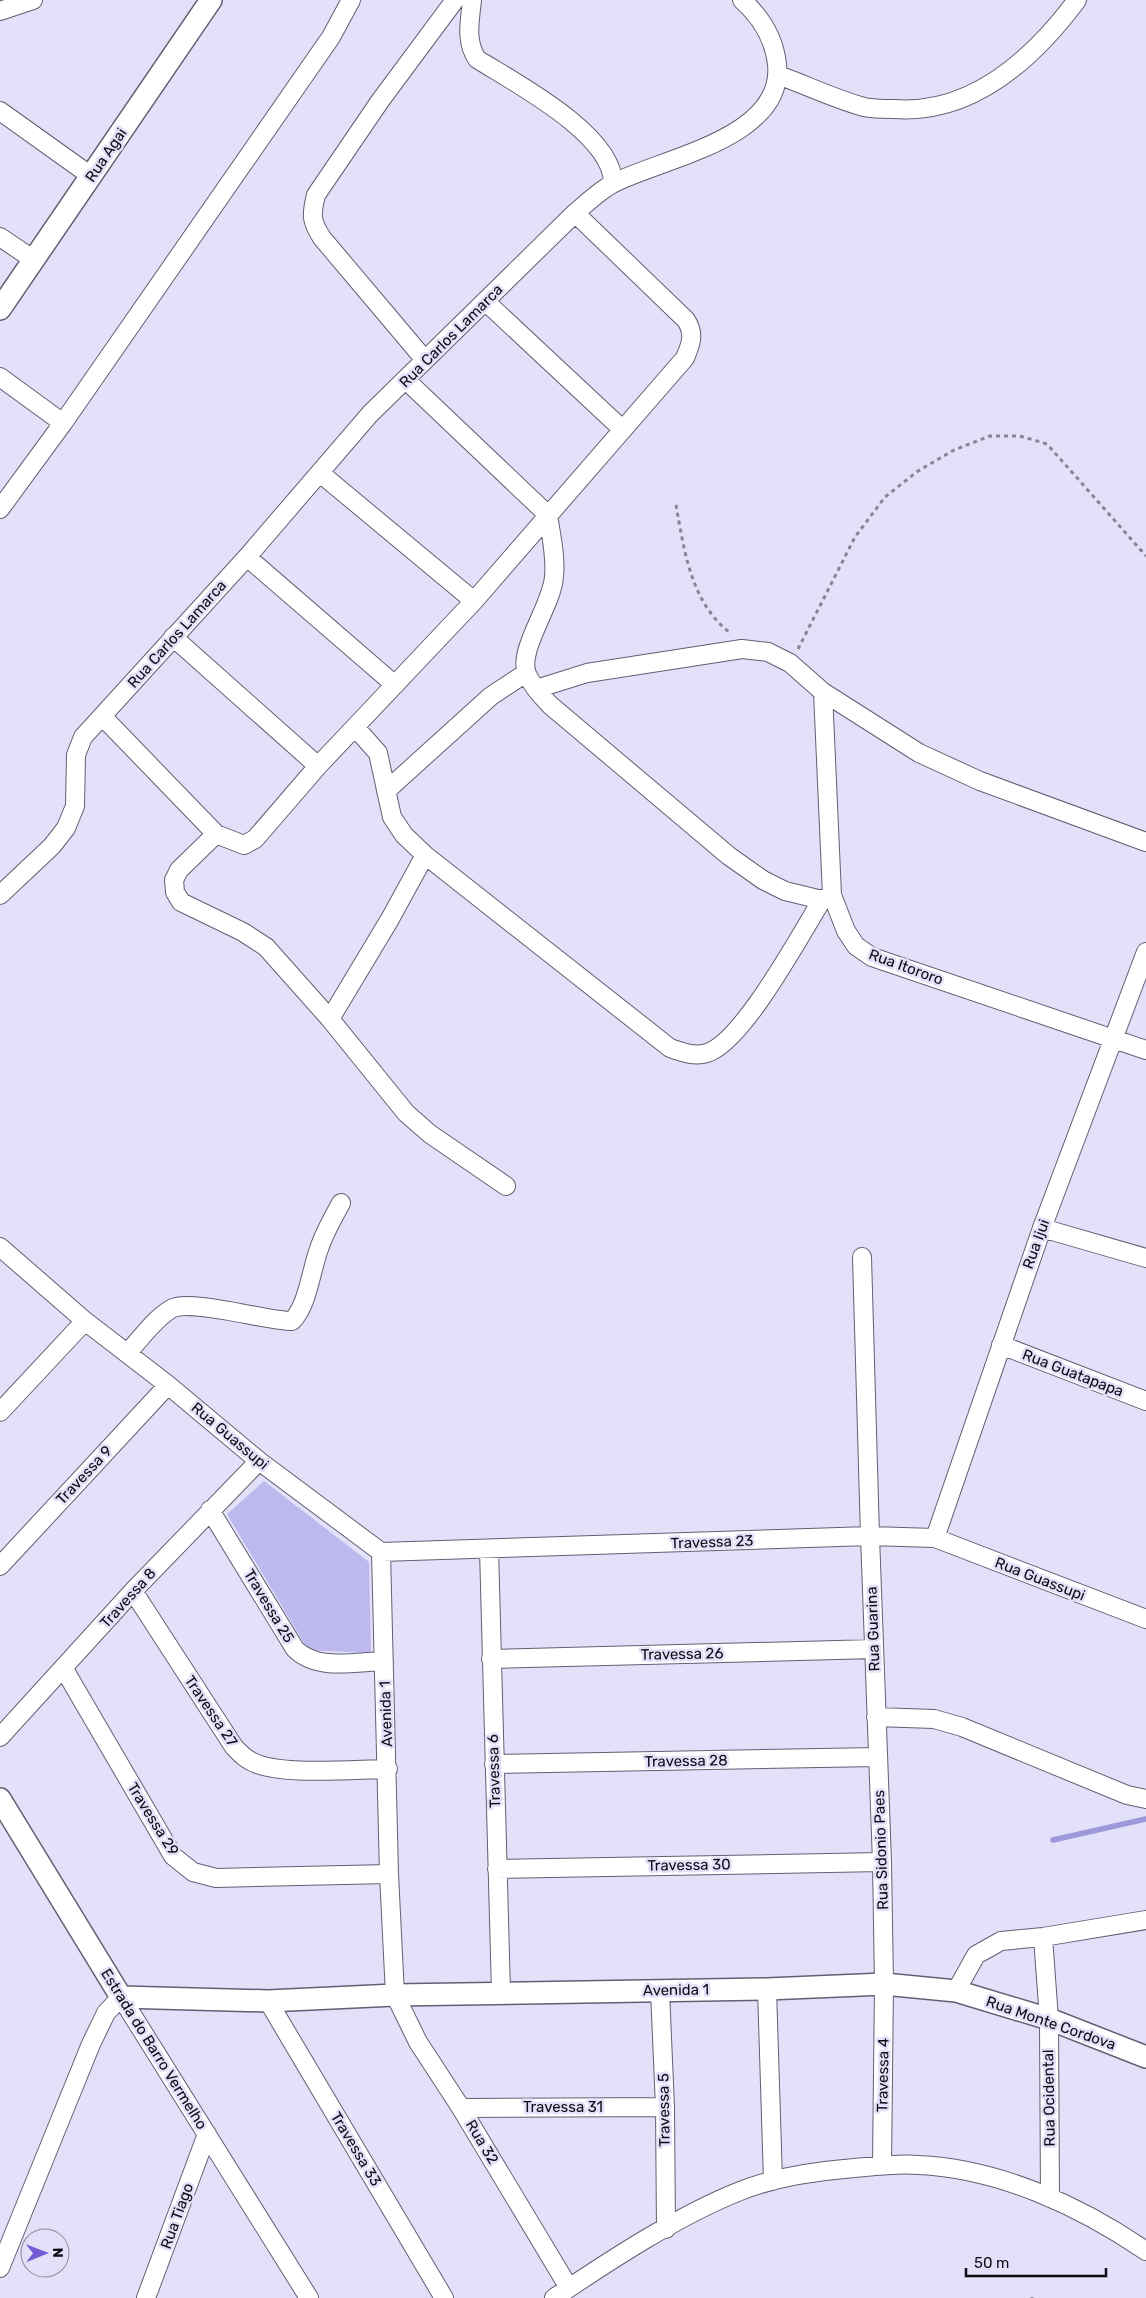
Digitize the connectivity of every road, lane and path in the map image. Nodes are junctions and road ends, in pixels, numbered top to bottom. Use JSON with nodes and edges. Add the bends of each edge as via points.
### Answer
{"nodes":[{"id":1,"x":33,"y":0,"type":"edge"},
{"id":2,"x":211,"y":0,"type":"edge"},
{"id":3,"x":351,"y":0,"type":"edge"},
{"id":4,"x":455,"y":0,"type":"edge"},
{"id":5,"x":472,"y":0,"type":"edge"},
{"id":6,"x":742,"y":0,"type":"edge"},
{"id":7,"x":1077,"y":0,"type":"edge"},
{"id":8,"x":0,"y":11,"type":"edge"},
{"id":9,"x":778,"y":75,"type":"junction"},
{"id":10,"x":0,"y":111,"type":"edge"},
{"id":11,"x":91,"y":176,"type":"junction"},
{"id":12,"x":613,"y":183,"type":"junction"},
{"id":13,"x":575,"y":213,"type":"junction"},
{"id":14,"x":0,"y":237,"type":"edge"},
{"id":15,"x":34,"y":260,"type":"junction"},
{"id":16,"x":485,"y":301,"type":"junction"},
{"id":17,"x":0,"y":309,"type":"edge"},
{"id":18,"x":425,"y":360,"type":"junction"},
{"id":19,"x":0,"y":377,"type":"edge"},
{"id":20,"x":406,"y":381,"type":"junction"},
{"id":21,"x":63,"y":423,"type":"junction"},
{"id":22,"x":622,"y":429,"type":"junction"},
{"id":23,"x":320,"y":473,"type":"junction"},
{"id":24,"x":676,"y":505,"type":"dead end"},
{"id":25,"x":0,"y":509,"type":"edge"},
{"id":26,"x":548,"y":515,"type":"junction"},
{"id":27,"x":1146,"y":556,"type":"edge"},
{"id":28,"x":247,"y":557,"type":"junction"},
{"id":29,"x":474,"y":601,"type":"junction"},
{"id":30,"x":173,"y":637,"type":"junction"},
{"id":31,"x":757,"y":650,"type":"junction"},
{"id":32,"x":790,"y":663,"type":"junction"},
{"id":33,"x":526,"y":673,"type":"junction"},
{"id":34,"x":395,"y":685,"type":"junction"},
{"id":35,"x":536,"y":689,"type":"junction"},
{"id":36,"x":823,"y":692,"type":"junction"},
{"id":37,"x":102,"y":716,"type":"junction"},
{"id":38,"x":355,"y":727,"type":"junction"},
{"id":39,"x":318,"y":766,"type":"junction"},
{"id":40,"x":386,"y":791,"type":"junction"},
{"id":41,"x":216,"y":834,"type":"junction"},
{"id":42,"x":1146,"y":842,"type":"edge"},
{"id":43,"x":425,"y":855,"type":"junction"},
{"id":44,"x":0,"y":895,"type":"edge"},
{"id":45,"x":827,"y":898,"type":"junction"},
{"id":46,"x":1146,"y":952,"type":"edge"},
{"id":47,"x":330,"y":1019,"type":"junction"},
{"id":48,"x":1112,"y":1038,"type":"junction"},
{"id":49,"x":1146,"y":1050,"type":"edge"},
{"id":50,"x":506,"y":1186,"type":"dead end"},
{"id":51,"x":341,"y":1203,"type":"dead end"},
{"id":52,"x":1042,"y":1228,"type":"junction"},
{"id":53,"x":1,"y":1249,"type":"edge"},
{"id":54,"x":862,"y":1257,"type":"dead end"},
{"id":55,"x":1146,"y":1258,"type":"edge"},
{"id":56,"x":86,"y":1321,"type":"junction"},
{"id":57,"x":1001,"y":1344,"type":"junction"},
{"id":58,"x":127,"y":1353,"type":"junction"},
{"id":59,"x":168,"y":1385,"type":"junction"},
{"id":60,"x":1146,"y":1401,"type":"edge"},
{"id":61,"x":0,"y":1412,"type":"edge"},
{"id":62,"x":259,"y":1461,"type":"junction"},
{"id":63,"x":210,"y":1510,"type":"junction"},
{"id":64,"x":870,"y":1536,"type":"junction"},
{"id":65,"x":935,"y":1538,"type":"junction"},
{"id":66,"x":489,"y":1549,"type":"junction"},
{"id":67,"x":381,"y":1552,"type":"junction"},
{"id":68,"x":0,"y":1566,"type":"edge"},
{"id":69,"x":133,"y":1591,"type":"junction"},
{"id":70,"x":1146,"y":1619,"type":"edge"},
{"id":71,"x":874,"y":1649,"type":"junction"},
{"id":72,"x":491,"y":1659,"type":"junction"},
{"id":73,"x":384,"y":1661,"type":"junction"},
{"id":74,"x":64,"y":1669,"type":"junction"},
{"id":75,"x":876,"y":1717,"type":"junction"},
{"id":76,"x":0,"y":1737,"type":"edge"},
{"id":77,"x":878,"y":1757,"type":"junction"},
{"id":78,"x":494,"y":1764,"type":"junction"},
{"id":79,"x":388,"y":1769,"type":"junction"},
{"id":80,"x":1146,"y":1799,"type":"edge"},
{"id":81,"x":1,"y":1804,"type":"edge"},
{"id":82,"x":882,"y":1862,"type":"junction"},
{"id":83,"x":497,"y":1869,"type":"junction"},
{"id":84,"x":390,"y":1874,"type":"junction"},
{"id":85,"x":1146,"y":1920,"type":"edge"},
{"id":86,"x":1043,"y":1937,"type":"junction"},
{"id":87,"x":884,"y":1984,"type":"junction"},
{"id":88,"x":767,"y":1989,"type":"junction"},
{"id":89,"x":660,"y":1990,"type":"junction"},
{"id":90,"x":956,"y":1991,"type":"junction"},
{"id":91,"x":501,"y":1993,"type":"junction"},
{"id":92,"x":395,"y":1995,"type":"junction"},
{"id":93,"x":121,"y":1997,"type":"junction"},
{"id":94,"x":268,"y":2001,"type":"junction"},
{"id":95,"x":1048,"y":2019,"type":"junction"},
{"id":96,"x":1146,"y":2057,"type":"edge"},
{"id":97,"x":665,"y":2107,"type":"junction"},
{"id":98,"x":462,"y":2108,"type":"junction"},
{"id":99,"x":207,"y":2134,"type":"junction"},
{"id":100,"x":882,"y":2165,"type":"junction"},
{"id":101,"x":773,"y":2181,"type":"junction"},
{"id":102,"x":1050,"y":2198,"type":"junction"},
{"id":103,"x":666,"y":2229,"type":"junction"},
{"id":104,"x":1146,"y":2251,"type":"edge"},
{"id":105,"x":0,"y":2268,"type":"edge"},
{"id":106,"x":569,"y":2288,"type":"junction"},
{"id":107,"x":146,"y":2298,"type":"edge"},
{"id":108,"x":309,"y":2298,"type":"edge"},
{"id":109,"x":444,"y":2298,"type":"edge"},
{"id":110,"x":554,"y":2298,"type":"edge"}],
"edges":[{"from":1,"to":8,"type":"street"},
{"from":2,"to":11,"type":"street","name":"Rua Agai"},
{"from":3,"to":21,"type":"street","via":[[331,37]]},
{"from":4,"to":18,"type":"street","via":[[358,132],[316,195],[312,210],[313,224],[322,238]]},
{"from":5,"to":12,"type":"street","via":[[470,49],[477,59],[542,99],[569,120],[602,151],[613,172]]},
{"from":6,"to":9,"type":"street","name":"Rua Carlos Lamarca","via":[[764,24],[775,46]]},
{"from":7,"to":9,"type":"street","via":[[1051,34],[1011,70],[969,97],[941,107],[914,111],[865,107]]},
{"from":9,"to":12,"type":"street","name":"Rua Carlos Lamarca","via":[[767,105],[749,125],[722,140]]},
{"from":10,"to":11,"type":"street"},
{"from":11,"to":15,"type":"street","name":"Rua Agai"},
{"from":12,"to":13,"type":"street","name":"Rua Carlos Lamarca"},
{"from":13,"to":16,"type":"street","name":"Rua Carlos Lamarca"},
{"from":13,"to":22,"type":"street","via":[[692,329],[692,343],[685,358]]},
{"from":14,"to":15,"type":"street"},
{"from":15,"to":17,"type":"street","name":"Rua Agai"},
{"from":16,"to":18,"type":"street","name":"Rua Carlos Lamarca"},
{"from":16,"to":22,"type":"street"},
{"from":18,"to":20,"type":"street","name":"Rua Carlos Lamarca"},
{"from":19,"to":21,"type":"street"},
{"from":20,"to":23,"type":"street","name":"Rua Carlos Lamarca","via":[[370,414]]},
{"from":20,"to":26,"type":"street"},
{"from":21,"to":25,"type":"street"},
{"from":22,"to":26,"type":"street"},
{"from":23,"to":28,"type":"street","name":"Rua Carlos Lamarca"},
{"from":23,"to":29,"type":"street"},
{"from":24,"to":31,"type":"path","via":[[685,556],[706,605],[721,626]]},
{"from":26,"to":29,"type":"street"},
{"from":26,"to":33,"type":"street","via":[[554,577],[548,602],[530,644]]},
{"from":27,"to":32,"type":"path","via":[[1047,444],[1020,436],[990,436],[954,450],[918,471],[885,497],[855,537]]},
{"from":28,"to":30,"type":"street","name":"Rua Carlos Lamarca"},
{"from":28,"to":34,"type":"street"},
{"from":29,"to":34,"type":"street"},
{"from":30,"to":37,"type":"street","name":"Rua Carlos Lamarca"},
{"from":30,"to":39,"type":"street"},
{"from":31,"to":32,"type":"street"},
{"from":31,"to":35,"type":"street","via":[[742,649],[587,672]]},
{"from":32,"to":36,"type":"street"},
{"from":33,"to":35,"type":"street"},
{"from":33,"to":40,"type":"street","via":[[491,696]]},
{"from":34,"to":38,"type":"street"},
{"from":35,"to":45,"type":"street","via":[[550,705],[729,856],[785,892]]},
{"from":36,"to":42,"type":"street","via":[[920,753],[980,781]]},
{"from":36,"to":45,"type":"street","name":"Rua Itororo"},
{"from":37,"to":41,"type":"street"},
{"from":37,"to":44,"type":"street","name":"Rua Carlos Lamarca","via":[[83,737],[76,755],[75,806],[66,828],[52,846]]},
{"from":38,"to":39,"type":"street"},
{"from":38,"to":40,"type":"street","via":[[378,753]]},
{"from":39,"to":41,"type":"street","via":[[255,839],[244,845]]},
{"from":40,"to":43,"type":"street","via":[[392,817],[404,835]]},
{"from":41,"to":47,"type":"street","via":[[179,870],[174,880],[175,892],[181,902],[266,947]]},
{"from":43,"to":45,"type":"street","via":[[670,1048],[690,1054],[707,1053],[727,1042],[746,1021]]},
{"from":43,"to":47,"type":"street"},
{"from":45,"to":48,"type":"street","name":"Rua Itororo","via":[[856,946],[872,957]]},
{"from":46,"to":48,"type":"street","name":"Rua Ijui"},
{"from":47,"to":50,"type":"street","via":[[406,1113],[430,1134]]},
{"from":48,"to":49,"type":"street","name":"Rua Itororo"},
{"from":48,"to":52,"type":"street","name":"Rua Ijui"},
{"from":51,"to":58,"type":"street","via":[[320,1246],[299,1314],[292,1321],[213,1309],[173,1308],[162,1315]]},
{"from":52,"to":55,"type":"street"},
{"from":52,"to":57,"type":"street","name":"Rua Ijui"},
{"from":53,"to":56,"type":"street","name":"Rua Guassupi"},
{"from":54,"to":64,"type":"street","name":"Rua Guarina"},
{"from":56,"to":58,"type":"street","name":"Rua Guassupi"},
{"from":56,"to":61,"type":"street"},
{"from":57,"to":60,"type":"street","name":"Rua Guatapapa"},
{"from":57,"to":65,"type":"street","name":"Rua Ijui"},
{"from":58,"to":59,"type":"street","name":"Rua Guassupi"},
{"from":59,"to":62,"type":"street","name":"Rua Guassupi"},
{"from":59,"to":68,"type":"street","name":"Travessa 9"},
{"from":62,"to":63,"type":"street","name":"Travessa 8"},
{"from":62,"to":67,"type":"street","name":"Rua Guassupi"},
{"from":63,"to":69,"type":"street","name":"Travessa 8"},
{"from":63,"to":73,"type":"street","name":"Travessa 25","via":[[295,1648],[304,1657],[318,1662]]},
{"from":64,"to":65,"type":"street","name":"Travessa 23"},
{"from":64,"to":66,"type":"street","name":"Travessa 23"},
{"from":64,"to":71,"type":"street","name":"Rua Guarina"},
{"from":65,"to":70,"type":"street","name":"Rua Guassupi"},
{"from":66,"to":67,"type":"street"},
{"from":66,"to":72,"type":"street","name":"Travessa 6"},
{"from":67,"to":73,"type":"street","name":"Avenida 1"},
{"from":69,"to":74,"type":"street","name":"Travessa 8"},
{"from":69,"to":79,"type":"street","name":"Travessa 27","via":[[234,1747],[249,1761],[286,1770]]},
{"from":71,"to":72,"type":"street","name":"Travessa 26"},
{"from":71,"to":75,"type":"street","name":"Rua Guarina"},
{"from":72,"to":78,"type":"street","name":"Travessa 6"},
{"from":73,"to":79,"type":"street","name":"Avenida 1"},
{"from":74,"to":76,"type":"street","name":"Travessa 8"},
{"from":74,"to":84,"type":"street","name":"Travessa 29","via":[[173,1856],[193,1872],[216,1878]]},
{"from":75,"to":77,"type":"street","name":"Rua Sidonio Paes"},
{"from":75,"to":80,"type":"street","via":[[934,1719],[962,1727]]},
{"from":77,"to":78,"type":"street","name":"Travessa 28"},
{"from":77,"to":82,"type":"street","name":"Rua Sidonio Paes"},
{"from":78,"to":83,"type":"street","name":"Travessa 6"},
{"from":79,"to":84,"type":"street","name":"Avenida 1"},
{"from":81,"to":93,"type":"street","name":"Estrada do Barro Vermelho"},
{"from":82,"to":83,"type":"street","name":"Travessa 30"},
{"from":82,"to":87,"type":"street","name":"Rua Sidonio Paes"},
{"from":83,"to":91,"type":"street","name":"Travessa 6"},
{"from":84,"to":92,"type":"street","name":"Avenida 1"},
{"from":85,"to":86,"type":"street"},
{"from":86,"to":90,"type":"street","via":[[1001,1941],[988,1947],[976,1955]]},
{"from":86,"to":95,"type":"street","name":"Rua Ocidental"},
{"from":87,"to":88,"type":"street","name":"Avenida 1"},
{"from":87,"to":90,"type":"street","name":"Avenida 1"},
{"from":87,"to":100,"type":"street","name":"Travessa 4"},
{"from":88,"to":89,"type":"street","name":"Avenida 1"},
{"from":88,"to":101,"type":"street"},
{"from":89,"to":91,"type":"street","name":"Avenida 1"},
{"from":89,"to":97,"type":"street","name":"Travessa 5"},
{"from":90,"to":95,"type":"street","name":"Rua Monte Cordova"},
{"from":91,"to":92,"type":"street","name":"Avenida 1"},
{"from":92,"to":94,"type":"street","name":"Avenida 1"},
{"from":92,"to":98,"type":"street","name":"Rua 32","via":[[418,2042]]},
{"from":93,"to":94,"type":"street","name":"Avenida 1"},
{"from":93,"to":99,"type":"street","name":"Estrada do Barro Vermelho"},
{"from":93,"to":105,"type":"street","via":[[106,2012],[91,2044]]},
{"from":94,"to":109,"type":"street","name":"Travessa 33"},
{"from":95,"to":96,"type":"street","name":"Rua Monte Cordova"},
{"from":95,"to":102,"type":"street","name":"Rua Ocidental"},
{"from":97,"to":98,"type":"street","name":"Travessa 31"},
{"from":97,"to":103,"type":"street","name":"Travessa 5"},
{"from":98,"to":106,"type":"street","name":"Rua 32"},
{"from":99,"to":107,"type":"street","name":"Rua Tiago"},
{"from":99,"to":108,"type":"street","name":"Estrada do Barro Vermelho"},
{"from":100,"to":101,"type":"street","via":[[812,2172]]},
{"from":100,"to":102,"type":"street","via":[[965,2170],[1007,2181]]},
{"from":101,"to":103,"type":"street","via":[[742,2190]]},
{"from":102,"to":104,"type":"street"},
{"from":103,"to":106,"type":"street"},
{"from":106,"to":110,"type":"street"}]}
